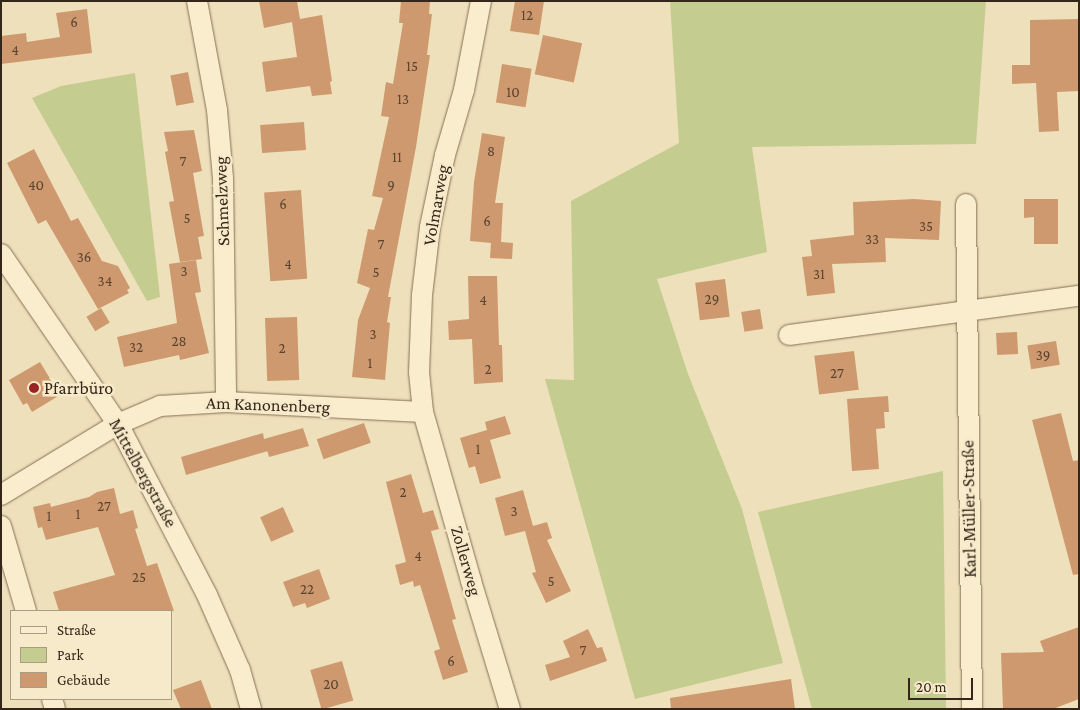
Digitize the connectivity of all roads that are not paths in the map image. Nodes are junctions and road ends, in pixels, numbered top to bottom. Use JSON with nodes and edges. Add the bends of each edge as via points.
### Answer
{"nodes":[{"id":1,"x":197,"y":1,"type":"edge"},
{"id":2,"x":482,"y":1,"type":"edge"},
{"id":3,"x":966,"y":204,"type":"dead end"},
{"id":4,"x":1,"y":254,"type":"edge"},
{"id":5,"x":1079,"y":296,"type":"edge"},
{"id":6,"x":967,"y":309,"type":"junction"},
{"id":7,"x":788,"y":335,"type":"dead end"},
{"id":8,"x":226,"y":402,"type":"junction"},
{"id":9,"x":423,"y":412,"type":"junction"},
{"id":10,"x":118,"y":424,"type":"junction"},
{"id":11,"x":1,"y":495,"type":"edge"},
{"id":12,"x":1,"y":526,"type":"edge"},
{"id":13,"x":26,"y":610,"type":"edge"},
{"id":14,"x":251,"y":709,"type":"edge"},
{"id":15,"x":510,"y":709,"type":"edge"},
{"id":16,"x":972,"y":709,"type":"edge"}],
"edges":[{"from":1,"to":8,"type":"street","name":"Schmelzweg","via":[[217,110],[223,178]]},
{"from":2,"to":9,"type":"street","name":"Volmarweg","via":[[430,227],[422,295],[419,372]]},
{"from":3,"to":6,"type":"street","name":"Karl-Müller-Straße"},
{"from":4,"to":10,"type":"street","name":"Mittelbergstraße"},
{"from":5,"to":6,"type":"street"},
{"from":6,"to":7,"type":"street","via":[[924,318]]},
{"from":6,"to":16,"type":"street","name":"Karl-Müller-Straße"},
{"from":8,"to":9,"type":"street","name":"Am Kanonenberg"},
{"from":8,"to":10,"type":"street","name":"Am Kanonenberg","via":[[160,406]]},
{"from":9,"to":15,"type":"street","name":"Zollerweg"},
{"from":10,"to":11,"type":"street","name":"Am Kanonenberg"},
{"from":10,"to":14,"type":"street","name":"Mittelbergstraße","via":[[207,595],[240,670]]},
{"from":12,"to":13,"type":"street"}]}
